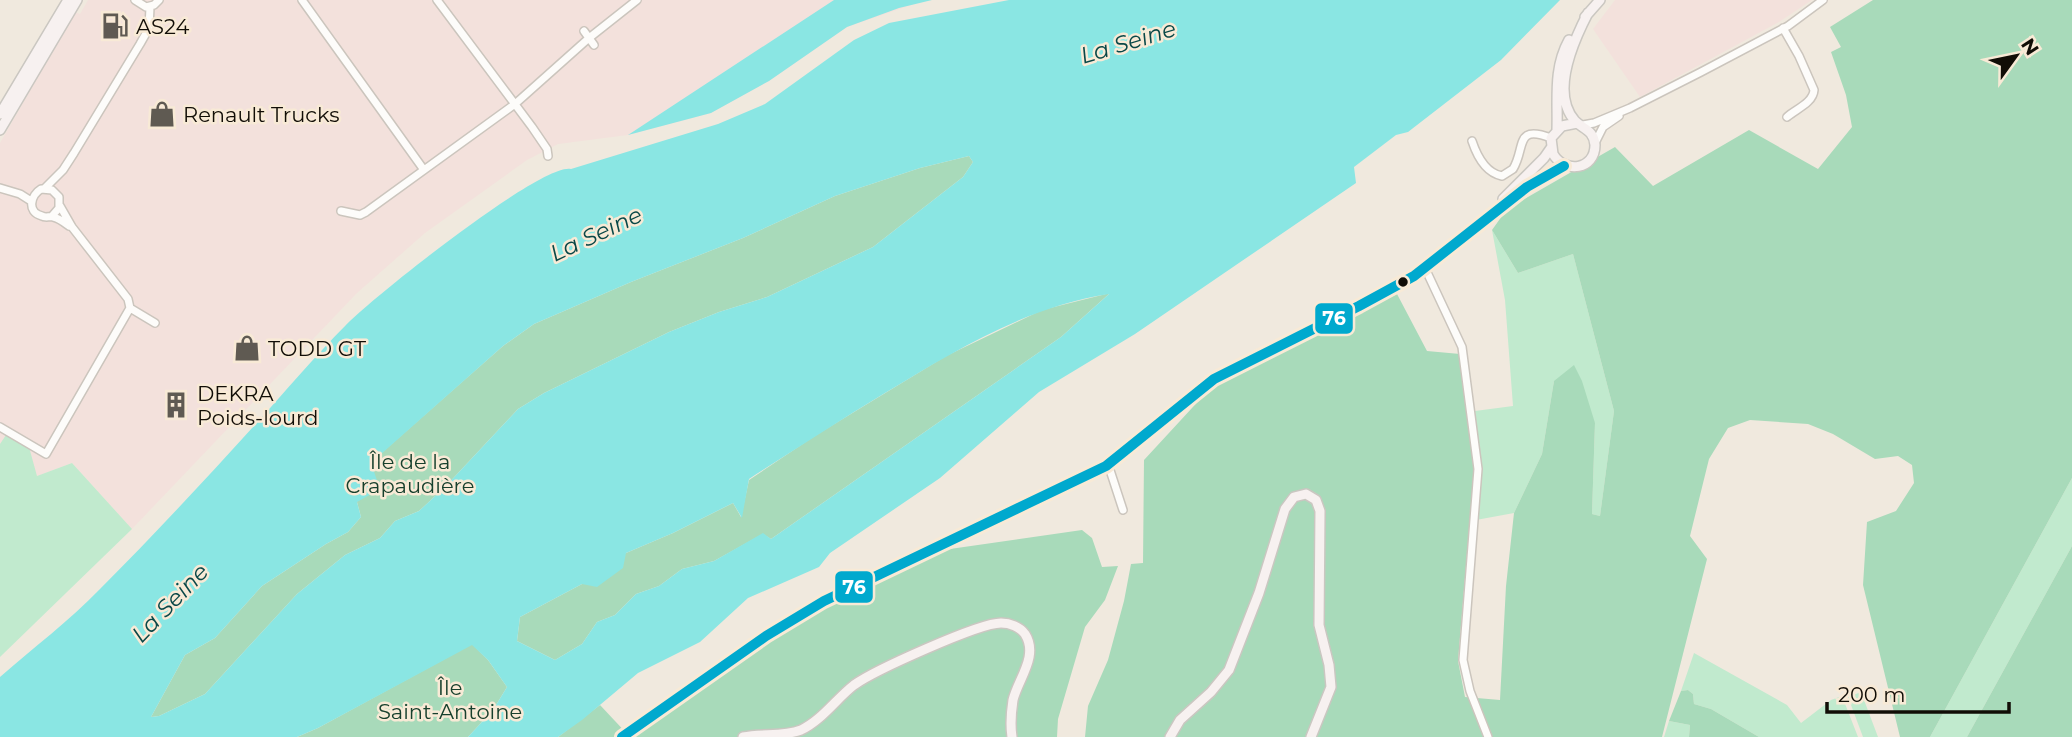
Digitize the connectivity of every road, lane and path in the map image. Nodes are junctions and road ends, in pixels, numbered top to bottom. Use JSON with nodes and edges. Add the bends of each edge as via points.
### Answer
{"nodes":[{"id":1,"x":68,"y":0,"type":"edge"},
{"id":2,"x":76,"y":0,"type":"edge"},
{"id":3,"x":135,"y":0,"type":"edge"},
{"id":4,"x":159,"y":0,"type":"edge"},
{"id":5,"x":302,"y":0,"type":"edge"},
{"id":6,"x":438,"y":0,"type":"edge"},
{"id":7,"x":637,"y":0,"type":"edge"},
{"id":8,"x":1600,"y":0,"type":"edge"},
{"id":9,"x":1823,"y":0,"type":"edge"},
{"id":10,"x":150,"y":6,"type":"junction"},
{"id":11,"x":1588,"y":13,"type":"junction"},
{"id":12,"x":1783,"y":28,"type":"junction"},
{"id":13,"x":515,"y":104,"type":"junction"},
{"id":14,"x":1630,"y":108,"type":"junction"},
{"id":15,"x":0,"y":114,"type":"edge"},
{"id":16,"x":1787,"y":117,"type":"dead end"},
{"id":17,"x":1580,"y":124,"type":"junction"},
{"id":18,"x":0,"y":130,"type":"edge"},
{"id":19,"x":1553,"y":138,"type":"junction"},
{"id":20,"x":1472,"y":141,"type":"dead end"},
{"id":21,"x":1595,"y":144,"type":"junction"},
{"id":22,"x":548,"y":156,"type":"dead end"},
{"id":23,"x":1564,"y":166,"type":"junction"},
{"id":24,"x":63,"y":170,"type":"junction"},
{"id":25,"x":424,"y":170,"type":"junction"},
{"id":26,"x":0,"y":188,"type":"edge"},
{"id":27,"x":45,"y":188,"type":"junction"},
{"id":28,"x":58,"y":194,"type":"junction"},
{"id":29,"x":32,"y":201,"type":"junction"},
{"id":30,"x":60,"y":206,"type":"junction"},
{"id":31,"x":341,"y":211,"type":"dead end"},
{"id":32,"x":52,"y":216,"type":"junction"},
{"id":33,"x":1477,"y":225,"type":"junction"},
{"id":34,"x":72,"y":227,"type":"junction"},
{"id":35,"x":1425,"y":268,"type":"junction"},
{"id":36,"x":130,"y":308,"type":"junction"},
{"id":37,"x":155,"y":323,"type":"dead end"},
{"id":38,"x":0,"y":427,"type":"edge"},
{"id":39,"x":1108,"y":464,"type":"junction"},
{"id":40,"x":1123,"y":510,"type":"dead end"},
{"id":41,"x":622,"y":737,"type":"edge"},
{"id":42,"x":744,"y":737,"type":"edge"},
{"id":43,"x":1012,"y":737,"type":"edge"},
{"id":44,"x":1170,"y":737,"type":"edge"},
{"id":45,"x":1311,"y":737,"type":"edge"},
{"id":46,"x":1488,"y":737,"type":"edge"}],
"edges":[{"from":1,"to":15,"type":"main road"},
{"from":2,"to":18,"type":"main road"},
{"from":3,"to":10,"type":"street"},
{"from":4,"to":10,"type":"street"},
{"from":5,"to":25,"type":"street"},
{"from":6,"to":13,"type":"street"},
{"from":7,"to":13,"type":"street"},
{"from":8,"to":11,"type":"main road"},
{"from":9,"to":12,"type":"street"},
{"from":10,"to":24,"type":"street","via":[[149,28]]},
{"from":11,"to":17,"type":"main road","via":[[1567,65],[1567,106]]},
{"from":11,"to":19,"type":"main road","via":[[1561,59]]},
{"from":12,"to":14,"type":"street"},
{"from":12,"to":16,"type":"street","via":[[1814,90],[1810,100]]},
{"from":13,"to":22,"type":"street"},
{"from":13,"to":25,"type":"street"},
{"from":14,"to":17,"type":"street"},
{"from":14,"to":21,"type":"street","via":[[1603,127]]},
{"from":17,"to":19,"type":"main road","via":[[1566,124]]},
{"from":17,"to":21,"type":"main road","via":[[1592,134]]},
{"from":19,"to":20,"type":"street","via":[[1528,135],[1520,143],[1513,169],[1500,176],[1488,169]]},
{"from":19,"to":23,"type":"main road","via":[[1555,159]]},
{"from":19,"to":33,"type":"main road","via":[[1544,158]]},
{"from":21,"to":23,"type":"main road","via":[[1583,164]]},
{"from":23,"to":33,"type":"main road"},
{"from":24,"to":27,"type":"street"},
{"from":24,"to":28,"type":"street"},
{"from":25,"to":31,"type":"street","via":[[362,214]]},
{"from":26,"to":29,"type":"street"},
{"from":27,"to":28,"type":"street"},
{"from":27,"to":29,"type":"street","via":[[34,194]]},
{"from":28,"to":30,"type":"street"},
{"from":29,"to":32,"type":"street","via":[[37,214]]},
{"from":30,"to":32,"type":"street"},
{"from":30,"to":34,"type":"street"},
{"from":32,"to":34,"type":"street"},
{"from":33,"to":35,"type":"main road"},
{"from":34,"to":36,"type":"street","via":[[128,299]]},
{"from":35,"to":39,"type":"main road","via":[[1223,373]]},
{"from":35,"to":46,"type":"street","via":[[1465,360],[1478,469],[1463,660]]},
{"from":36,"to":37,"type":"street"},
{"from":36,"to":38,"type":"street","via":[[46,454]]},
{"from":39,"to":40,"type":"street"},
{"from":39,"to":41,"type":"main road","via":[[814,606]]},
{"from":42,"to":43,"type":"main road","via":[[799,731],[869,676],[1000,623],[1020,629],[1030,654],[1014,699]]},
{"from":44,"to":45,"type":"main road","via":[[1180,720],[1229,670],[1285,509],[1294,497],[1306,494],[1316,500],[1320,511],[1319,625],[1331,677],[1328,698]]}]}
